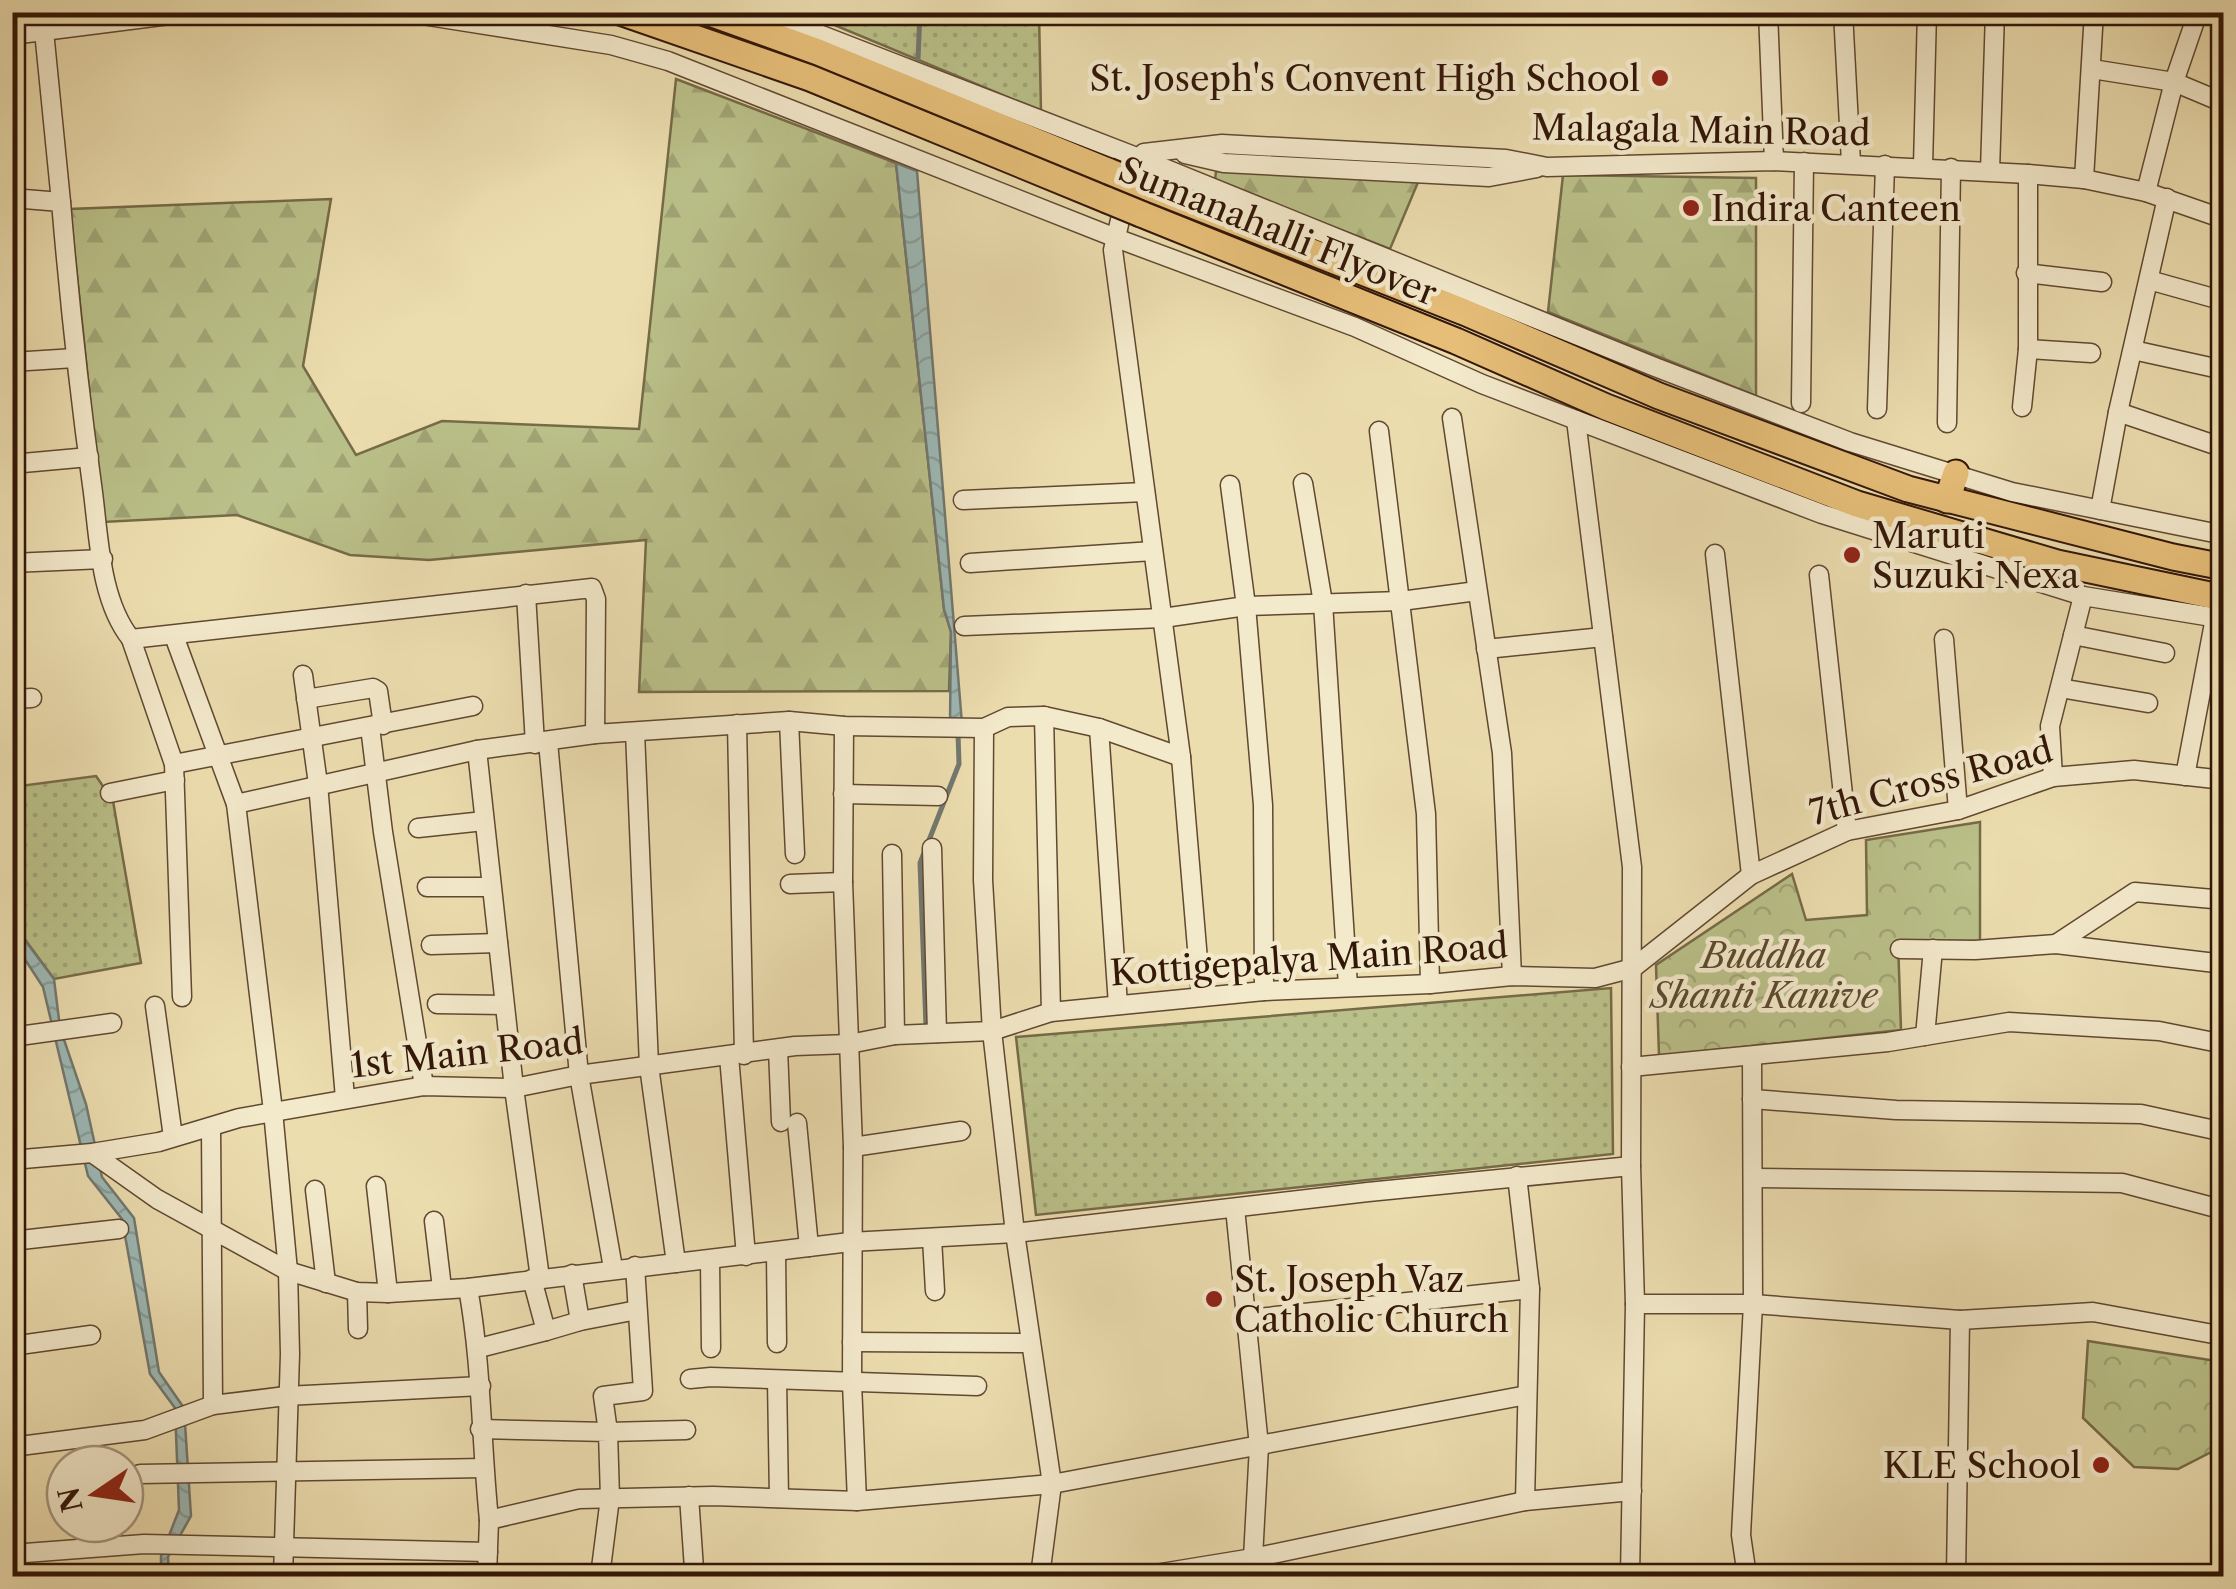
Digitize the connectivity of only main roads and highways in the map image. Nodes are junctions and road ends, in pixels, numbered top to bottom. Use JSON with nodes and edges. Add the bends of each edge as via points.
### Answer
{"nodes":[{"id":1,"x":620,"y":12,"type":"edge"},
{"id":2,"x":707,"y":12,"type":"edge"},
{"id":3,"x":1956,"y":473,"type":"road end"},
{"id":4,"x":1947,"y":500,"type":"junction"},
{"id":5,"x":2224,"y":567,"type":"edge"},
{"id":6,"x":2221,"y":612,"type":"edge"}],
"edges":[{"from":1,"to":6,"type":"highway","name":"Sumanahalli Flyover","bridge":true,"via":[[810,78],[1903,528],[2057,562]]},
{"from":2,"to":4,"type":"highway","name":"Sumanahalli Flyover","bridge":true,"via":[[1783,445]]},
{"from":3,"to":4,"type":"highway"},
{"from":4,"to":5,"type":"highway","name":"Sumanahalli Flyover"}]}
